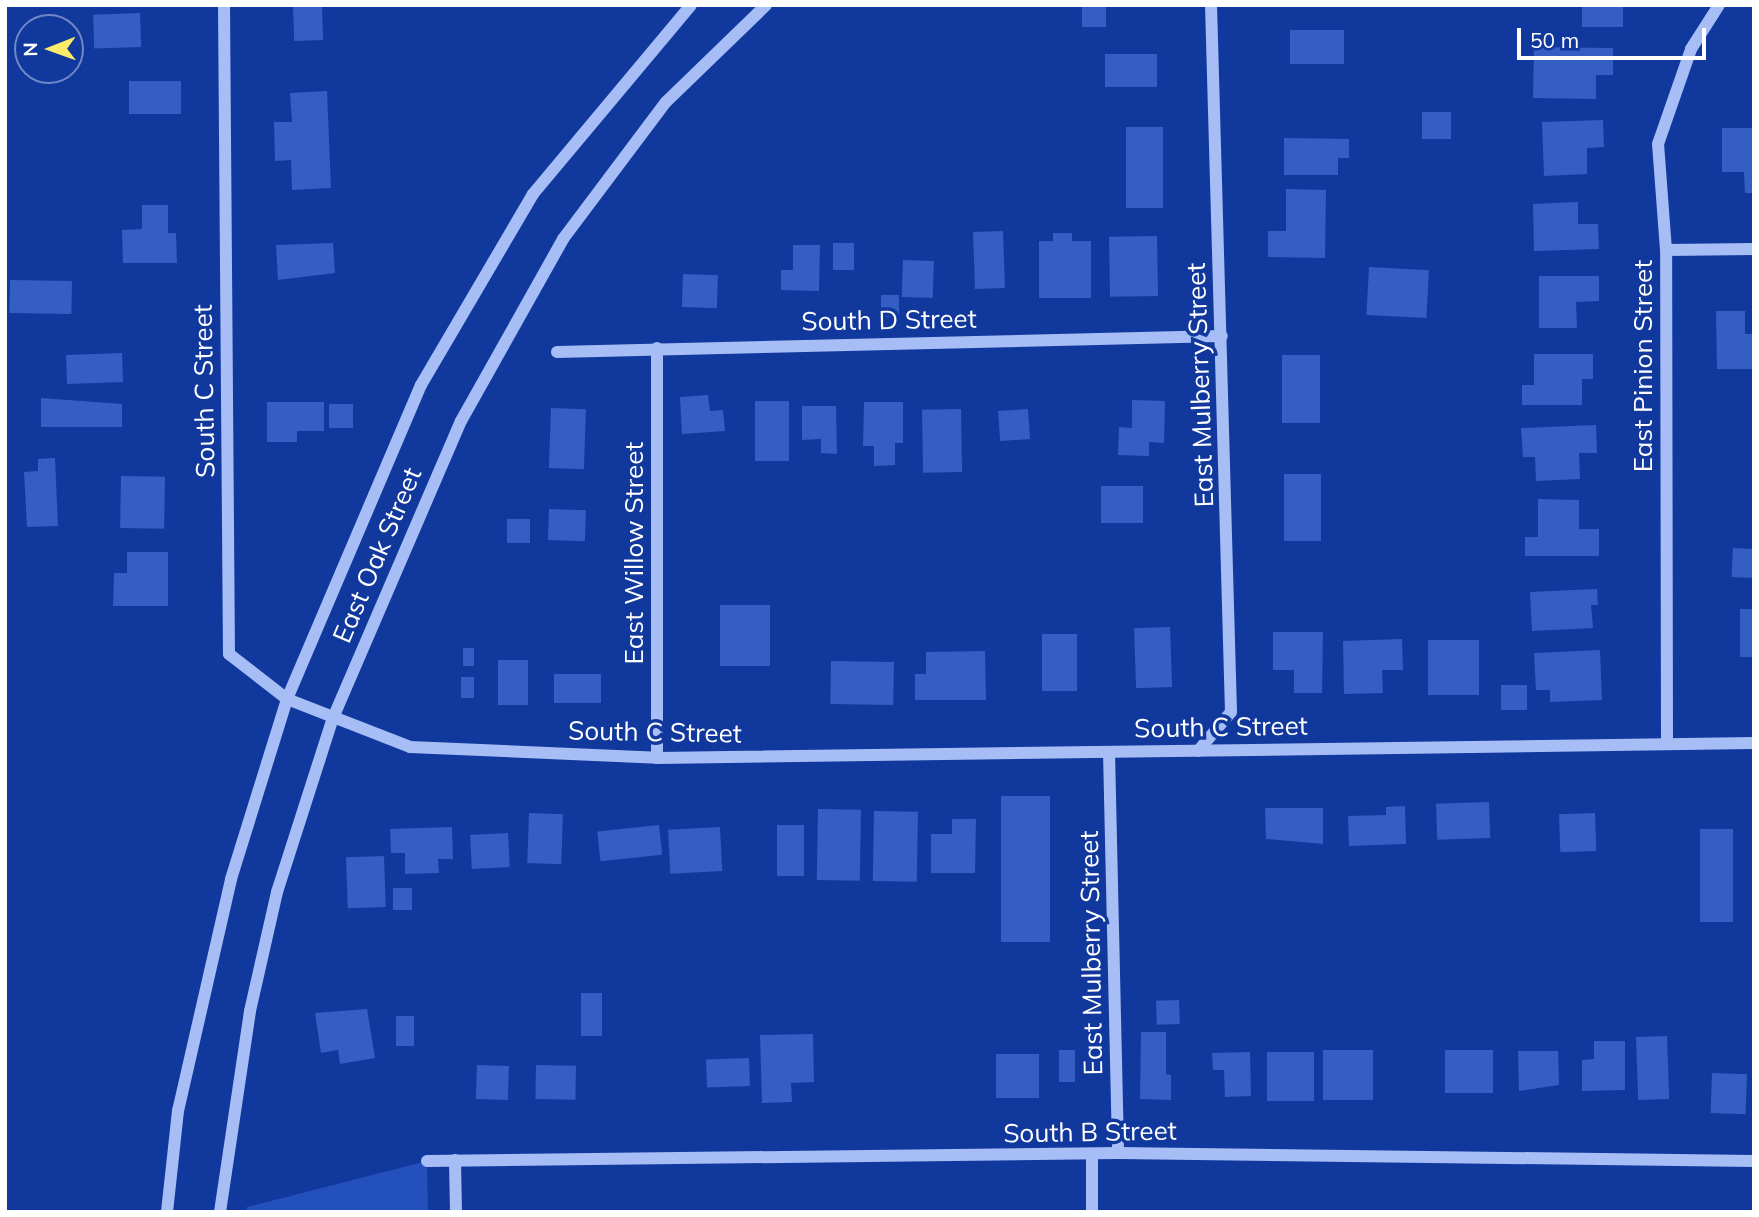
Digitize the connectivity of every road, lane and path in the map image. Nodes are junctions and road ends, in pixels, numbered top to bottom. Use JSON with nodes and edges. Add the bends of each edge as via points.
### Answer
{"nodes":[{"id":1,"x":224,"y":5,"type":"edge"},
{"id":2,"x":691,"y":5,"type":"edge"},
{"id":3,"x":766,"y":5,"type":"edge"},
{"id":4,"x":1211,"y":5,"type":"edge"},
{"id":5,"x":1719,"y":5,"type":"edge"},
{"id":6,"x":1754,"y":249,"type":"edge"},
{"id":7,"x":1666,"y":250,"type":"junction"},
{"id":8,"x":1222,"y":336,"type":"junction"},
{"id":9,"x":657,"y":348,"type":"junction"},
{"id":10,"x":557,"y":352,"type":"dead end"},
{"id":11,"x":287,"y":699,"type":"junction"},
{"id":12,"x":333,"y":718,"type":"junction"},
{"id":13,"x":1667,"y":741,"type":"junction"},
{"id":14,"x":1754,"y":743,"type":"edge"},
{"id":15,"x":1198,"y":751,"type":"junction"},
{"id":16,"x":1109,"y":752,"type":"junction"},
{"id":17,"x":657,"y":758,"type":"junction"},
{"id":18,"x":1118,"y":1153,"type":"junction"},
{"id":19,"x":1092,"y":1156,"type":"junction"},
{"id":20,"x":455,"y":1160,"type":"junction"},
{"id":21,"x":427,"y":1161,"type":"dead end"},
{"id":22,"x":1754,"y":1161,"type":"edge"},
{"id":23,"x":167,"y":1212,"type":"edge"},
{"id":24,"x":220,"y":1212,"type":"edge"},
{"id":25,"x":456,"y":1212,"type":"edge"},
{"id":26,"x":1092,"y":1212,"type":"edge"}],
"edges":[{"from":1,"to":11,"type":"street","name":"South C Street","via":[[229,654]]},
{"from":2,"to":11,"type":"street","name":"East Oak Street","via":[[533,194],[428,373]]},
{"from":3,"to":12,"type":"street","name":"East Oak Street","via":[[666,102],[563,239],[461,421]]},
{"from":4,"to":8,"type":"street","name":"East Mulberry Street"},
{"from":5,"to":7,"type":"street","name":"East Pinion Street","via":[[1691,49],[1658,144]]},
{"from":6,"to":7,"type":"street"},
{"from":7,"to":13,"type":"street","name":"East Pinion Street"},
{"from":8,"to":9,"type":"street","name":"South D Street"},
{"from":8,"to":15,"type":"street","name":"East Mulberry Street","via":[[1231,712]]},
{"from":9,"to":10,"type":"street","name":"South D Street"},
{"from":9,"to":17,"type":"street","name":"East Willow Street"},
{"from":11,"to":12,"type":"street","name":"South C Street"},
{"from":11,"to":23,"type":"street","name":"East Oak Street","via":[[231,879],[178,1111]]},
{"from":12,"to":17,"type":"street","name":"South C Street","via":[[410,747]]},
{"from":12,"to":24,"type":"street","name":"East Oak Street","via":[[277,891],[250,1011]]},
{"from":13,"to":14,"type":"street","name":"South C Street"},
{"from":13,"to":15,"type":"street","name":"South C Street"},
{"from":15,"to":16,"type":"street","name":"South C Street"},
{"from":16,"to":17,"type":"street","name":"South C Street"},
{"from":16,"to":18,"type":"street","name":"East Mulberry Street"},
{"from":18,"to":19,"type":"street","name":"South B Street"},
{"from":18,"to":22,"type":"street","name":"South B Street"},
{"from":19,"to":20,"type":"street","name":"South B Street"},
{"from":19,"to":26,"type":"street"},
{"from":20,"to":21,"type":"street","name":"South B Street"},
{"from":20,"to":25,"type":"street"}]}
